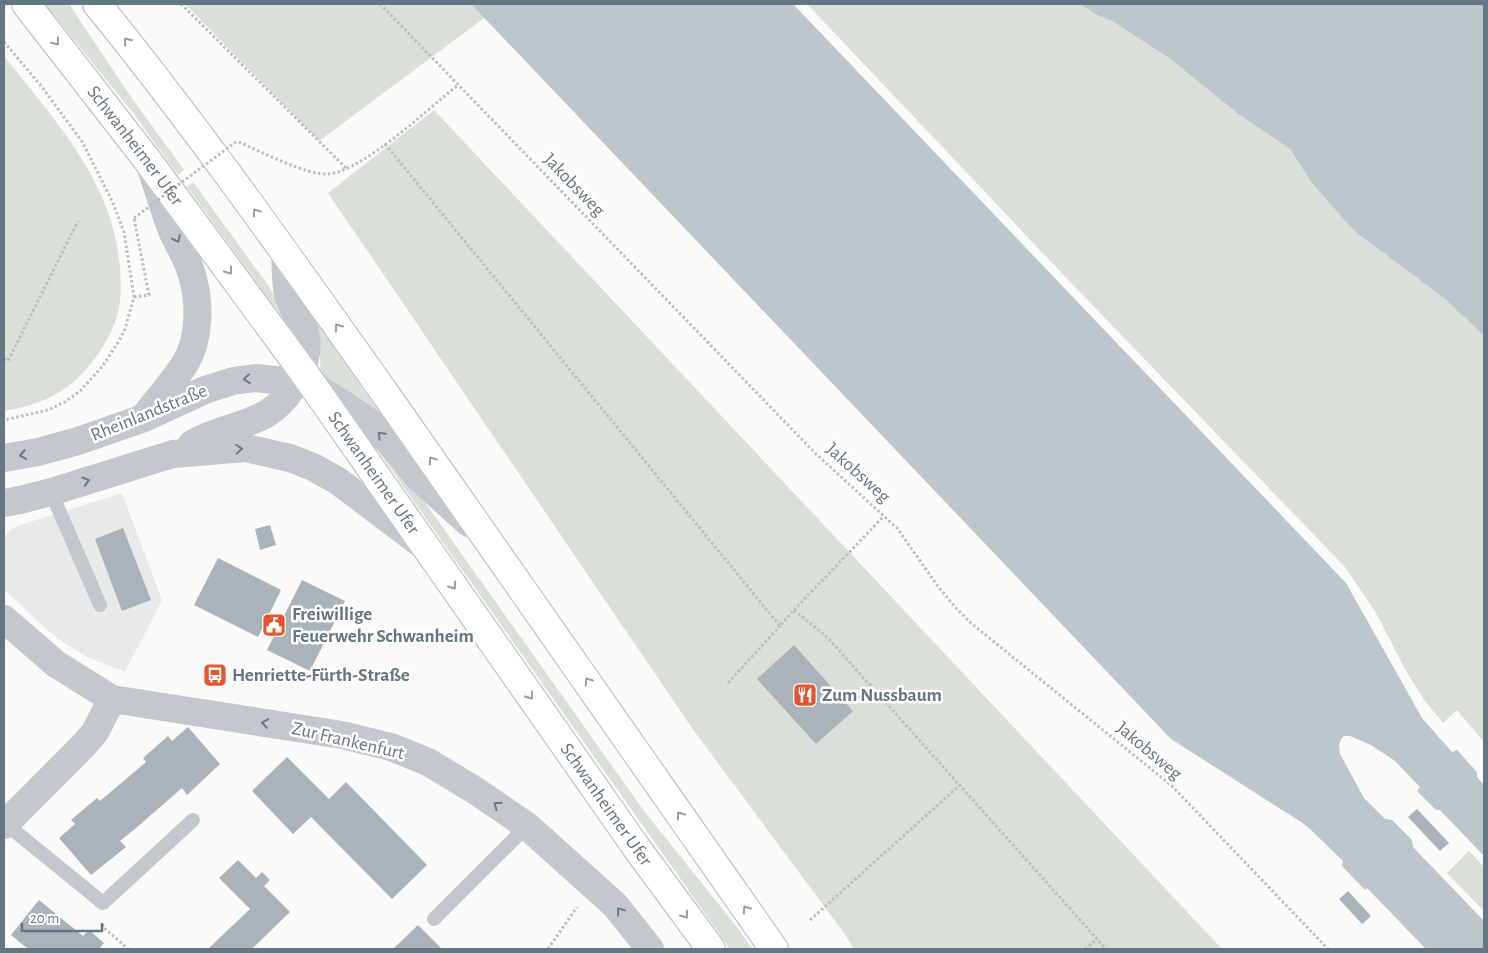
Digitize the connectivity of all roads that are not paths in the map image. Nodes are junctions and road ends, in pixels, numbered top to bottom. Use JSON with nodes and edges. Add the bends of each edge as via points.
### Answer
{"nodes":[{"id":1,"x":26,"y":4,"type":"edge"},
{"id":2,"x":97,"y":4,"type":"edge"},
{"id":3,"x":148,"y":161,"type":"junction"},
{"id":4,"x":285,"y":252,"type":"junction"},
{"id":5,"x":304,"y":379,"type":"junction"},
{"id":6,"x":144,"y":418,"type":"junction"},
{"id":7,"x":173,"y":454,"type":"junction"},
{"id":8,"x":4,"y":458,"type":"edge"},
{"id":9,"x":52,"y":492,"type":"junction"},
{"id":10,"x":9,"y":506,"type":"edge"},
{"id":11,"x":491,"y":542,"type":"junction"},
{"id":12,"x":425,"y":546,"type":"junction"},
{"id":13,"x":100,"y":605,"type":"dead end"},
{"id":14,"x":4,"y":619,"type":"edge"},
{"id":15,"x":112,"y":699,"type":"junction"},
{"id":16,"x":193,"y":820,"type":"dead end"},
{"id":17,"x":5,"y":824,"type":"edge"},
{"id":18,"x":527,"y":826,"type":"junction"},
{"id":19,"x":434,"y":919,"type":"dead end"},
{"id":20,"x":650,"y":949,"type":"edge"},
{"id":21,"x":711,"y":949,"type":"edge"},
{"id":22,"x":774,"y":949,"type":"edge"}],
"edges":[{"from":1,"to":3,"type":"main road","name":"Schwanheimer Ufer","one_way":true},
{"from":4,"to":2,"type":"main road","one_way":true},
{"from":3,"to":5,"type":"main road","name":"Schwanheimer Ufer","one_way":true},
{"from":3,"to":6,"type":"street","one_way":true,"via":[[192,276],[197,321],[187,361]]},
{"from":4,"to":5,"type":"street","via":[[288,295],[306,334]]},
{"from":11,"to":4,"type":"main road","one_way":true},
{"from":5,"to":6,"type":"street","name":"Rheinlandstraße","one_way":true,"via":[[233,381]]},
{"from":5,"to":7,"type":"street","via":[[268,413],[201,438]]},
{"from":11,"to":5,"type":"street","one_way":true,"via":[[418,476],[368,421]]},
{"from":5,"to":12,"type":"main road","name":"Schwanheimer Ufer"},
{"from":6,"to":8,"type":"street","name":"Rheinlandstraße","one_way":true,"via":[[78,441]]},
{"from":9,"to":7,"type":"street","one_way":true},
{"from":7,"to":12,"type":"street","one_way":true,"via":[[246,448],[290,458],[338,481]]},
{"from":9,"to":10,"type":"street"},
{"from":9,"to":13,"type":"lane"},
{"from":22,"to":11,"type":"main road","one_way":true},
{"from":12,"to":21,"type":"main road","name":"Schwanheimer Ufer","one_way":true},
{"from":14,"to":15,"type":"street","name":"Zur Frankenfurt","via":[[56,664]]},
{"from":15,"to":17,"type":"street","via":[[95,732],[84,745]]},
{"from":18,"to":15,"type":"street","name":"Zur Frankenfurt","one_way":true,"via":[[428,762],[392,747],[342,735]]},
{"from":16,"to":17,"type":"lane","via":[[103,903]]},
{"from":18,"to":19,"type":"lane"},
{"from":20,"to":18,"type":"street","name":"Zur Frankenfurt","one_way":true,"via":[[616,905]]}]}
